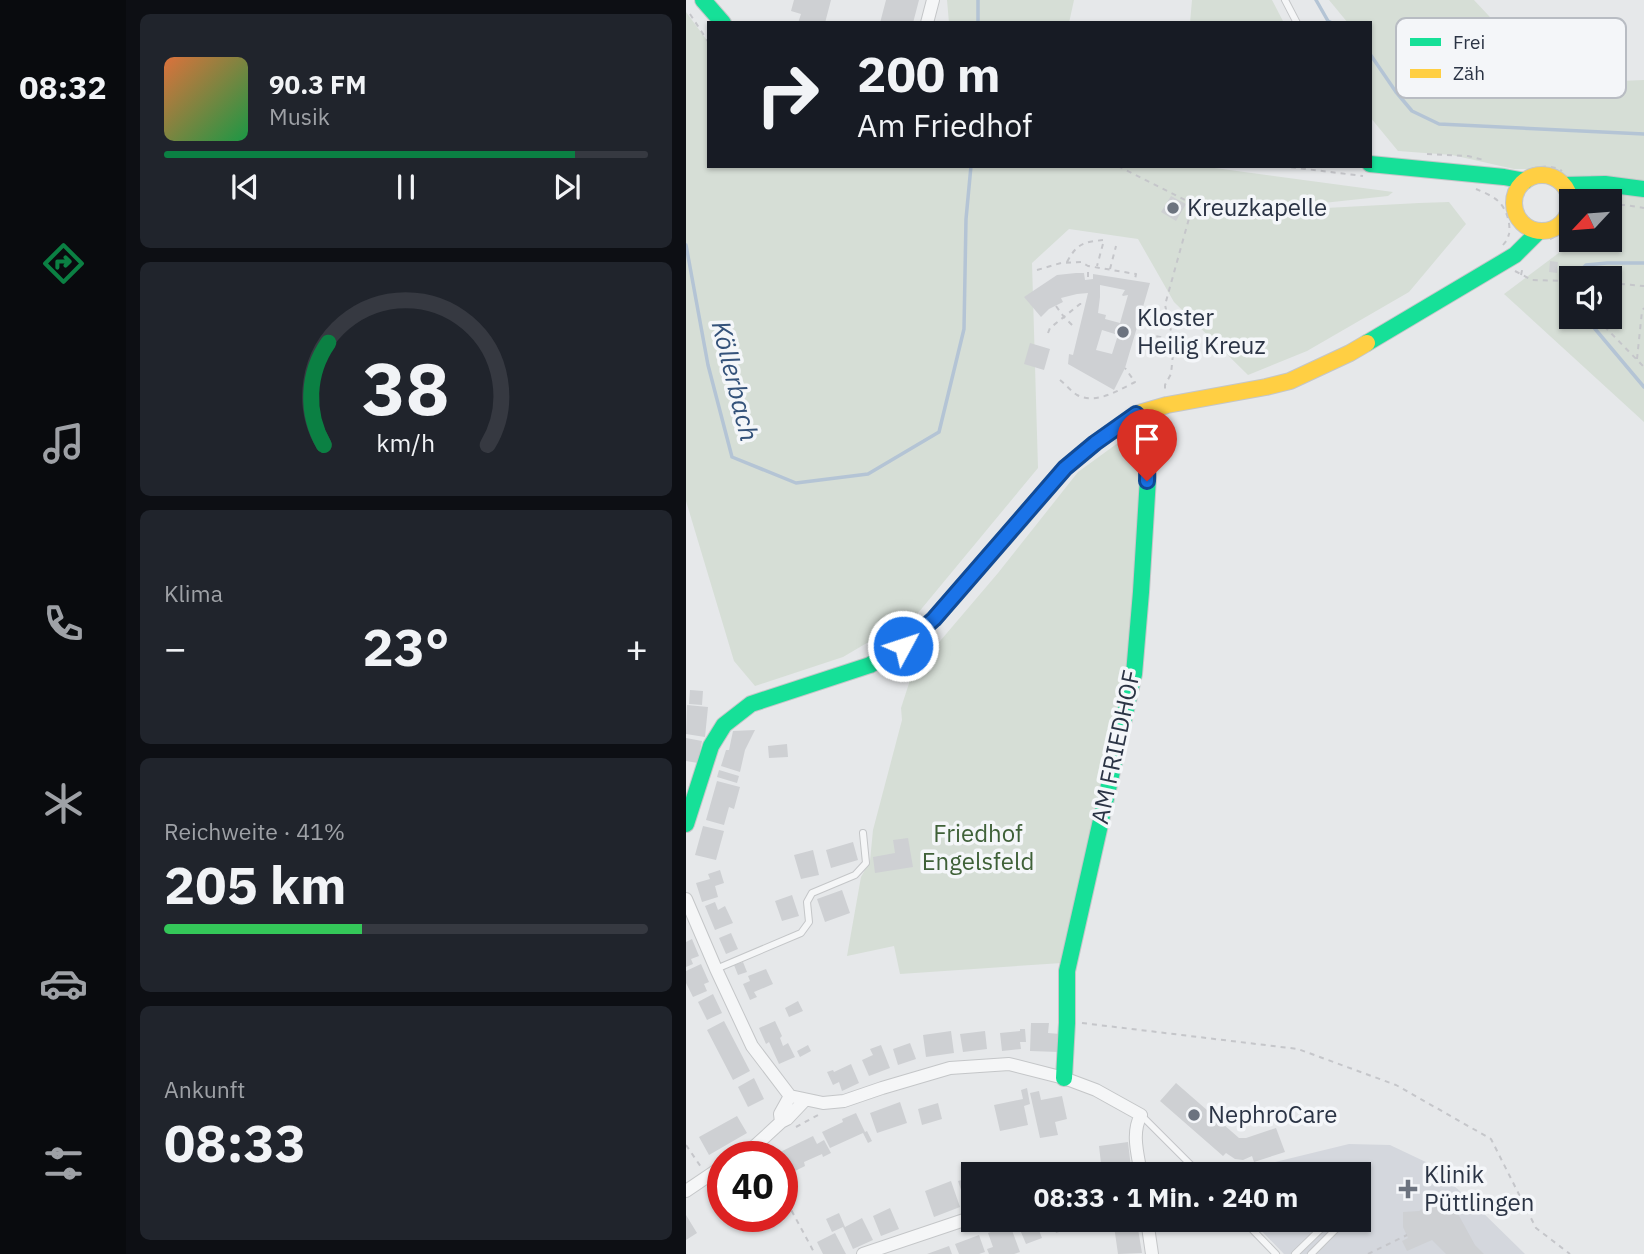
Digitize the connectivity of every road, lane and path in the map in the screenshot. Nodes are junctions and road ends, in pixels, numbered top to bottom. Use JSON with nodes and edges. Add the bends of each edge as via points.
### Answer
{"nodes":[{"id":1,"x":703,"y":0,"type":"edge"},
{"id":2,"x":933,"y":0,"type":"edge"},
{"id":3,"x":1285,"y":0,"type":"edge"},
{"id":4,"x":690,"y":14,"type":"dead end"},
{"id":5,"x":721,"y":21,"type":"edge"},
{"id":6,"x":928,"y":21,"type":"edge"},
{"id":7,"x":1296,"y":21,"type":"edge"},
{"id":8,"x":707,"y":40,"type":"edge"},
{"id":9,"x":1372,"y":164,"type":"edge"},
{"id":10,"x":1122,"y":168,"type":"edge"},
{"id":11,"x":1483,"y":176,"type":"junction"},
{"id":12,"x":1525,"y":181,"type":"junction"},
{"id":13,"x":1564,"y":186,"type":"junction"},
{"id":14,"x":1566,"y":189,"type":"edge"},
{"id":15,"x":1643,"y":189,"type":"edge"},
{"id":16,"x":1622,"y":190,"type":"edge"},
{"id":17,"x":1506,"y":200,"type":"junction"},
{"id":18,"x":1622,"y":205,"type":"edge"},
{"id":19,"x":1644,"y":208,"type":"edge"},
{"id":20,"x":1559,"y":226,"type":"edge"},
{"id":21,"x":1523,"y":233,"type":"junction"},
{"id":22,"x":1559,"y":235,"type":"edge"},
{"id":23,"x":1116,"y":246,"type":"dead end"},
{"id":24,"x":1502,"y":254,"type":"junction"},
{"id":25,"x":1066,"y":263,"type":"junction"},
{"id":26,"x":1088,"y":266,"type":"junction"},
{"id":27,"x":1096,"y":267,"type":"junction"},
{"id":28,"x":1037,"y":270,"type":"dead end"},
{"id":29,"x":1110,"y":270,"type":"junction"},
{"id":30,"x":1129,"y":273,"type":"junction"},
{"id":31,"x":1521,"y":275,"type":"dead end"},
{"id":32,"x":1088,"y":277,"type":"dead end"},
{"id":33,"x":1128,"y":278,"type":"dead end"},
{"id":34,"x":1136,"y":279,"type":"dead end"},
{"id":35,"x":1559,"y":281,"type":"edge"},
{"id":36,"x":1622,"y":285,"type":"edge"},
{"id":37,"x":1644,"y":286,"type":"edge"},
{"id":38,"x":1083,"y":304,"type":"dead end"},
{"id":39,"x":1056,"y":306,"type":"dead end"},
{"id":40,"x":1644,"y":309,"type":"edge"},
{"id":41,"x":1065,"y":317,"type":"junction"},
{"id":42,"x":1074,"y":327,"type":"dead end"},
{"id":43,"x":1607,"y":329,"type":"edge"},
{"id":44,"x":1048,"y":333,"type":"dead end"},
{"id":45,"x":1172,"y":339,"type":"junction"},
{"id":46,"x":1138,"y":341,"type":"dead end"},
{"id":47,"x":1637,"y":361,"type":"junction"},
{"id":48,"x":1644,"y":367,"type":"edge"},
{"id":49,"x":1125,"y":368,"type":"dead end"},
{"id":50,"x":1060,"y":380,"type":"dead end"},
{"id":51,"x":1165,"y":392,"type":"dead end"},
{"id":52,"x":1136,"y":414,"type":"junction"},
{"id":53,"x":686,"y":824,"type":"edge"},
{"id":54,"x":863,"y":832,"type":"dead end"},
{"id":55,"x":686,"y":899,"type":"edge"},
{"id":56,"x":716,"y":969,"type":"junction"},
{"id":57,"x":1067,"y":1023,"type":"junction"},
{"id":58,"x":1064,"y":1078,"type":"junction"},
{"id":59,"x":790,"y":1096,"type":"junction"},
{"id":60,"x":805,"y":1100,"type":"junction"},
{"id":61,"x":824,"y":1112,"type":"dead end"},
{"id":62,"x":1141,"y":1115,"type":"junction"},
{"id":63,"x":780,"y":1122,"type":"junction"},
{"id":64,"x":792,"y":1130,"type":"dead end"},
{"id":65,"x":760,"y":1141,"type":"edge"},
{"id":66,"x":686,"y":1145,"type":"edge"},
{"id":67,"x":1139,"y":1162,"type":"edge"},
{"id":68,"x":1188,"y":1162,"type":"edge"},
{"id":69,"x":707,"y":1176,"type":"joint"},
{"id":70,"x":686,"y":1191,"type":"edge"},
{"id":71,"x":961,"y":1221,"type":"edge"},
{"id":72,"x":798,"y":1223,"type":"edge"},
{"id":73,"x":1149,"y":1232,"type":"edge"},
{"id":74,"x":1255,"y":1232,"type":"edge"},
{"id":75,"x":1318,"y":1232,"type":"edge"},
{"id":76,"x":1333,"y":1232,"type":"edge"},
{"id":77,"x":1407,"y":1235,"type":"dead end"},
{"id":78,"x":815,"y":1254,"type":"edge"},
{"id":79,"x":863,"y":1254,"type":"edge"},
{"id":80,"x":1152,"y":1254,"type":"edge"},
{"id":81,"x":1276,"y":1254,"type":"edge"},
{"id":82,"x":1295,"y":1254,"type":"edge"},
{"id":83,"x":1311,"y":1254,"type":"edge"},
{"id":84,"x":1368,"y":1254,"type":"edge"},
{"id":85,"x":1570,"y":1254,"type":"edge"}],
"edges":[{"from":1,"to":5,"type":"street"},
{"from":2,"to":6,"type":"street"},
{"from":3,"to":7,"type":"lane"},
{"from":4,"to":8,"type":"path"},
{"from":9,"to":11,"type":"street"},
{"from":10,"to":45,"type":"path","via":[[1193,204],[1164,305]]},
{"from":11,"to":12,"type":"street"},
{"from":11,"to":17,"type":"street","via":[[1495,182]]},
{"from":12,"to":13,"type":"street","via":[[1545,175]]},
{"from":12,"to":17,"type":"street"},
{"from":13,"to":14,"type":"street"},
{"from":13,"to":15,"type":"street","via":[[1605,184]]},
{"from":15,"to":16,"type":"street"},
{"from":17,"to":21,"type":"street"},
{"from":17,"to":21,"type":"path","via":[[1510,227]]},
{"from":18,"to":19,"type":"path"},
{"from":20,"to":21,"type":"street"},
{"from":21,"to":22,"type":"path","via":[[1535,246]]},
{"from":21,"to":24,"type":"path","via":[[1507,240]]},
{"from":21,"to":24,"type":"street","via":[[1515,255]]},
{"from":23,"to":29,"type":"path"},
{"from":24,"to":52,"type":"street","via":[[1465,286],[1350,353],[1290,381]]},
{"from":25,"to":26,"type":"path"},
{"from":25,"to":27,"type":"path","via":[[1079,245],[1104,240]]},
{"from":25,"to":28,"type":"path"},
{"from":26,"to":27,"type":"path"},
{"from":26,"to":32,"type":"path"},
{"from":27,"to":29,"type":"path"},
{"from":29,"to":30,"type":"path"},
{"from":30,"to":33,"type":"path"},
{"from":30,"to":34,"type":"path","via":[[1136,274]]},
{"from":31,"to":35,"type":"path"},
{"from":36,"to":37,"type":"path"},
{"from":38,"to":41,"type":"path"},
{"from":39,"to":41,"type":"path"},
{"from":40,"to":47,"type":"path"},
{"from":41,"to":42,"type":"path"},
{"from":41,"to":44,"type":"path"},
{"from":43,"to":47,"type":"path"},
{"from":45,"to":46,"type":"path","via":[[1155,336]]},
{"from":45,"to":51,"type":"path","via":[[1171,374]]},
{"from":47,"to":48,"type":"path"},
{"from":49,"to":50,"type":"path","via":[[1135,382],[1092,399],[1078,395]]},
{"from":52,"to":53,"type":"street","via":[[1065,468],[934,619],[903,646],[870,665],[751,704],[725,724],[713,740]]},
{"from":52,"to":57,"type":"street","name":"AM FRIEDHOF","via":[[1148,462],[1140,624],[1134,674],[1067,971]]},
{"from":54,"to":56,"type":"lane","via":[[866,863],[855,875],[812,893],[807,902],[810,922],[801,933]]},
{"from":55,"to":56,"type":"street"},
{"from":56,"to":59,"type":"street","via":[[752,1046]]},
{"from":57,"to":58,"type":"street","name":"AM FRIEDHOF"},
{"from":57,"to":85,"type":"path","via":[[1298,1049],[1396,1086],[1491,1139],[1536,1228]]},
{"from":58,"to":60,"type":"street","via":[[1009,1065],[950,1068],[844,1101]]},
{"from":58,"to":62,"type":"street"},
{"from":59,"to":60,"type":"street"},
{"from":59,"to":63,"type":"street"},
{"from":60,"to":63,"type":"street"},
{"from":61,"to":64,"type":"path"},
{"from":62,"to":67,"type":"street","via":[[1135,1135]]},
{"from":62,"to":68,"type":"lane"},
{"from":63,"to":65,"type":"street"},
{"from":66,"to":69,"type":"path"},
{"from":69,"to":70,"type":"street"},
{"from":71,"to":79,"type":"street"},
{"from":72,"to":78,"type":"path"},
{"from":73,"to":80,"type":"street"},
{"from":74,"to":81,"type":"lane"},
{"from":75,"to":82,"type":"lane"},
{"from":76,"to":83,"type":"lane"},
{"from":77,"to":84,"type":"path"}]}
